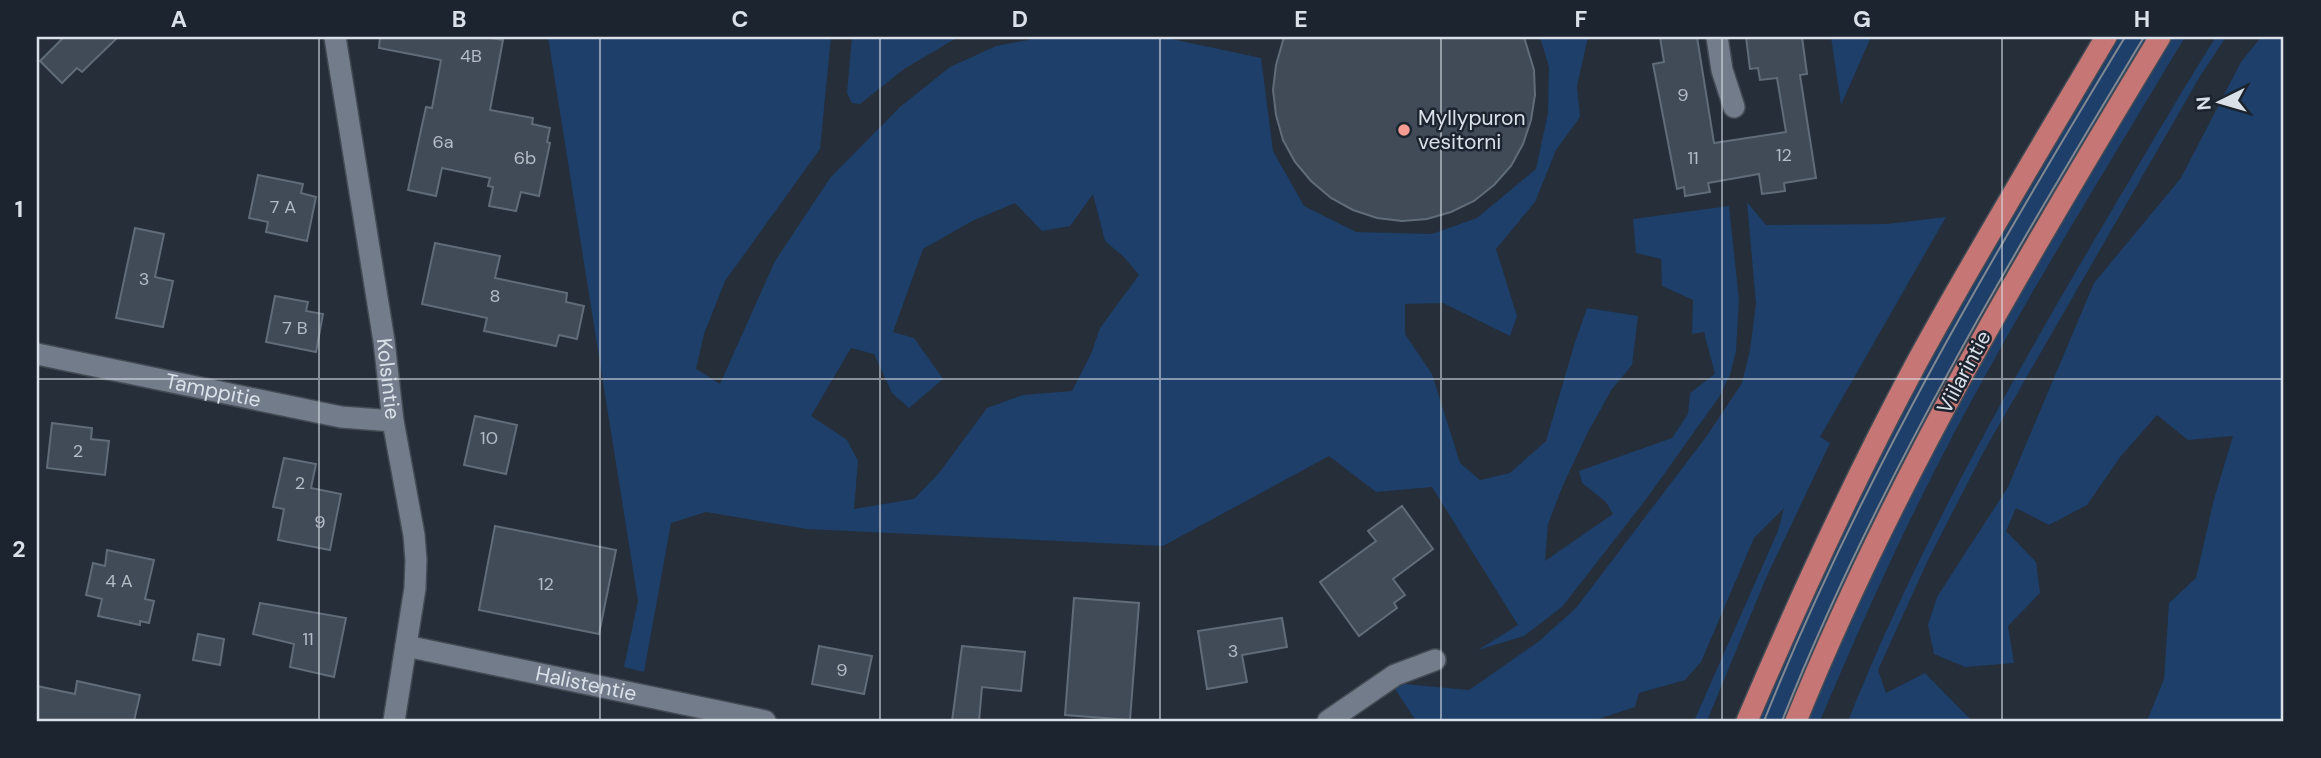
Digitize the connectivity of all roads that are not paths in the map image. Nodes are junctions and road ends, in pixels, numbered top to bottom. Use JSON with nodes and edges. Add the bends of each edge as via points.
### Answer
{"nodes":[{"id":1,"x":335,"y":37,"type":"edge"},
{"id":2,"x":1717,"y":37,"type":"edge"},
{"id":3,"x":2106,"y":37,"type":"edge"},
{"id":4,"x":2160,"y":37,"type":"edge"},
{"id":5,"x":1734,"y":107,"type":"dead end"},
{"id":6,"x":37,"y":354,"type":"edge"},
{"id":7,"x":393,"y":421,"type":"junction"},
{"id":8,"x":406,"y":646,"type":"junction"},
{"id":9,"x":1435,"y":660,"type":"dead end"},
{"id":10,"x":394,"y":721,"type":"edge"},
{"id":11,"x":765,"y":721,"type":"edge"},
{"id":12,"x":1328,"y":721,"type":"edge"},
{"id":13,"x":1747,"y":721,"type":"edge"},
{"id":14,"x":1796,"y":721,"type":"edge"}],
"edges":[{"from":1,"to":7,"type":"street","name":"Kolsintie"},
{"from":2,"to":5,"type":"street"},
{"from":3,"to":13,"type":"main road","via":[[1917,362],[1843,505]]},
{"from":4,"to":14,"type":"main road","name":"Viilarintie","via":[[1987,328],[1928,438]]},
{"from":6,"to":7,"type":"street","name":"Tamppitie","via":[[341,417]]},
{"from":7,"to":8,"type":"street","name":"Kolsintie","via":[[416,561]]},
{"from":8,"to":10,"type":"street","name":"Kolsintie"},
{"from":8,"to":11,"type":"street","name":"Halistentie"},
{"from":9,"to":12,"type":"street","via":[[1395,675]]}]}
